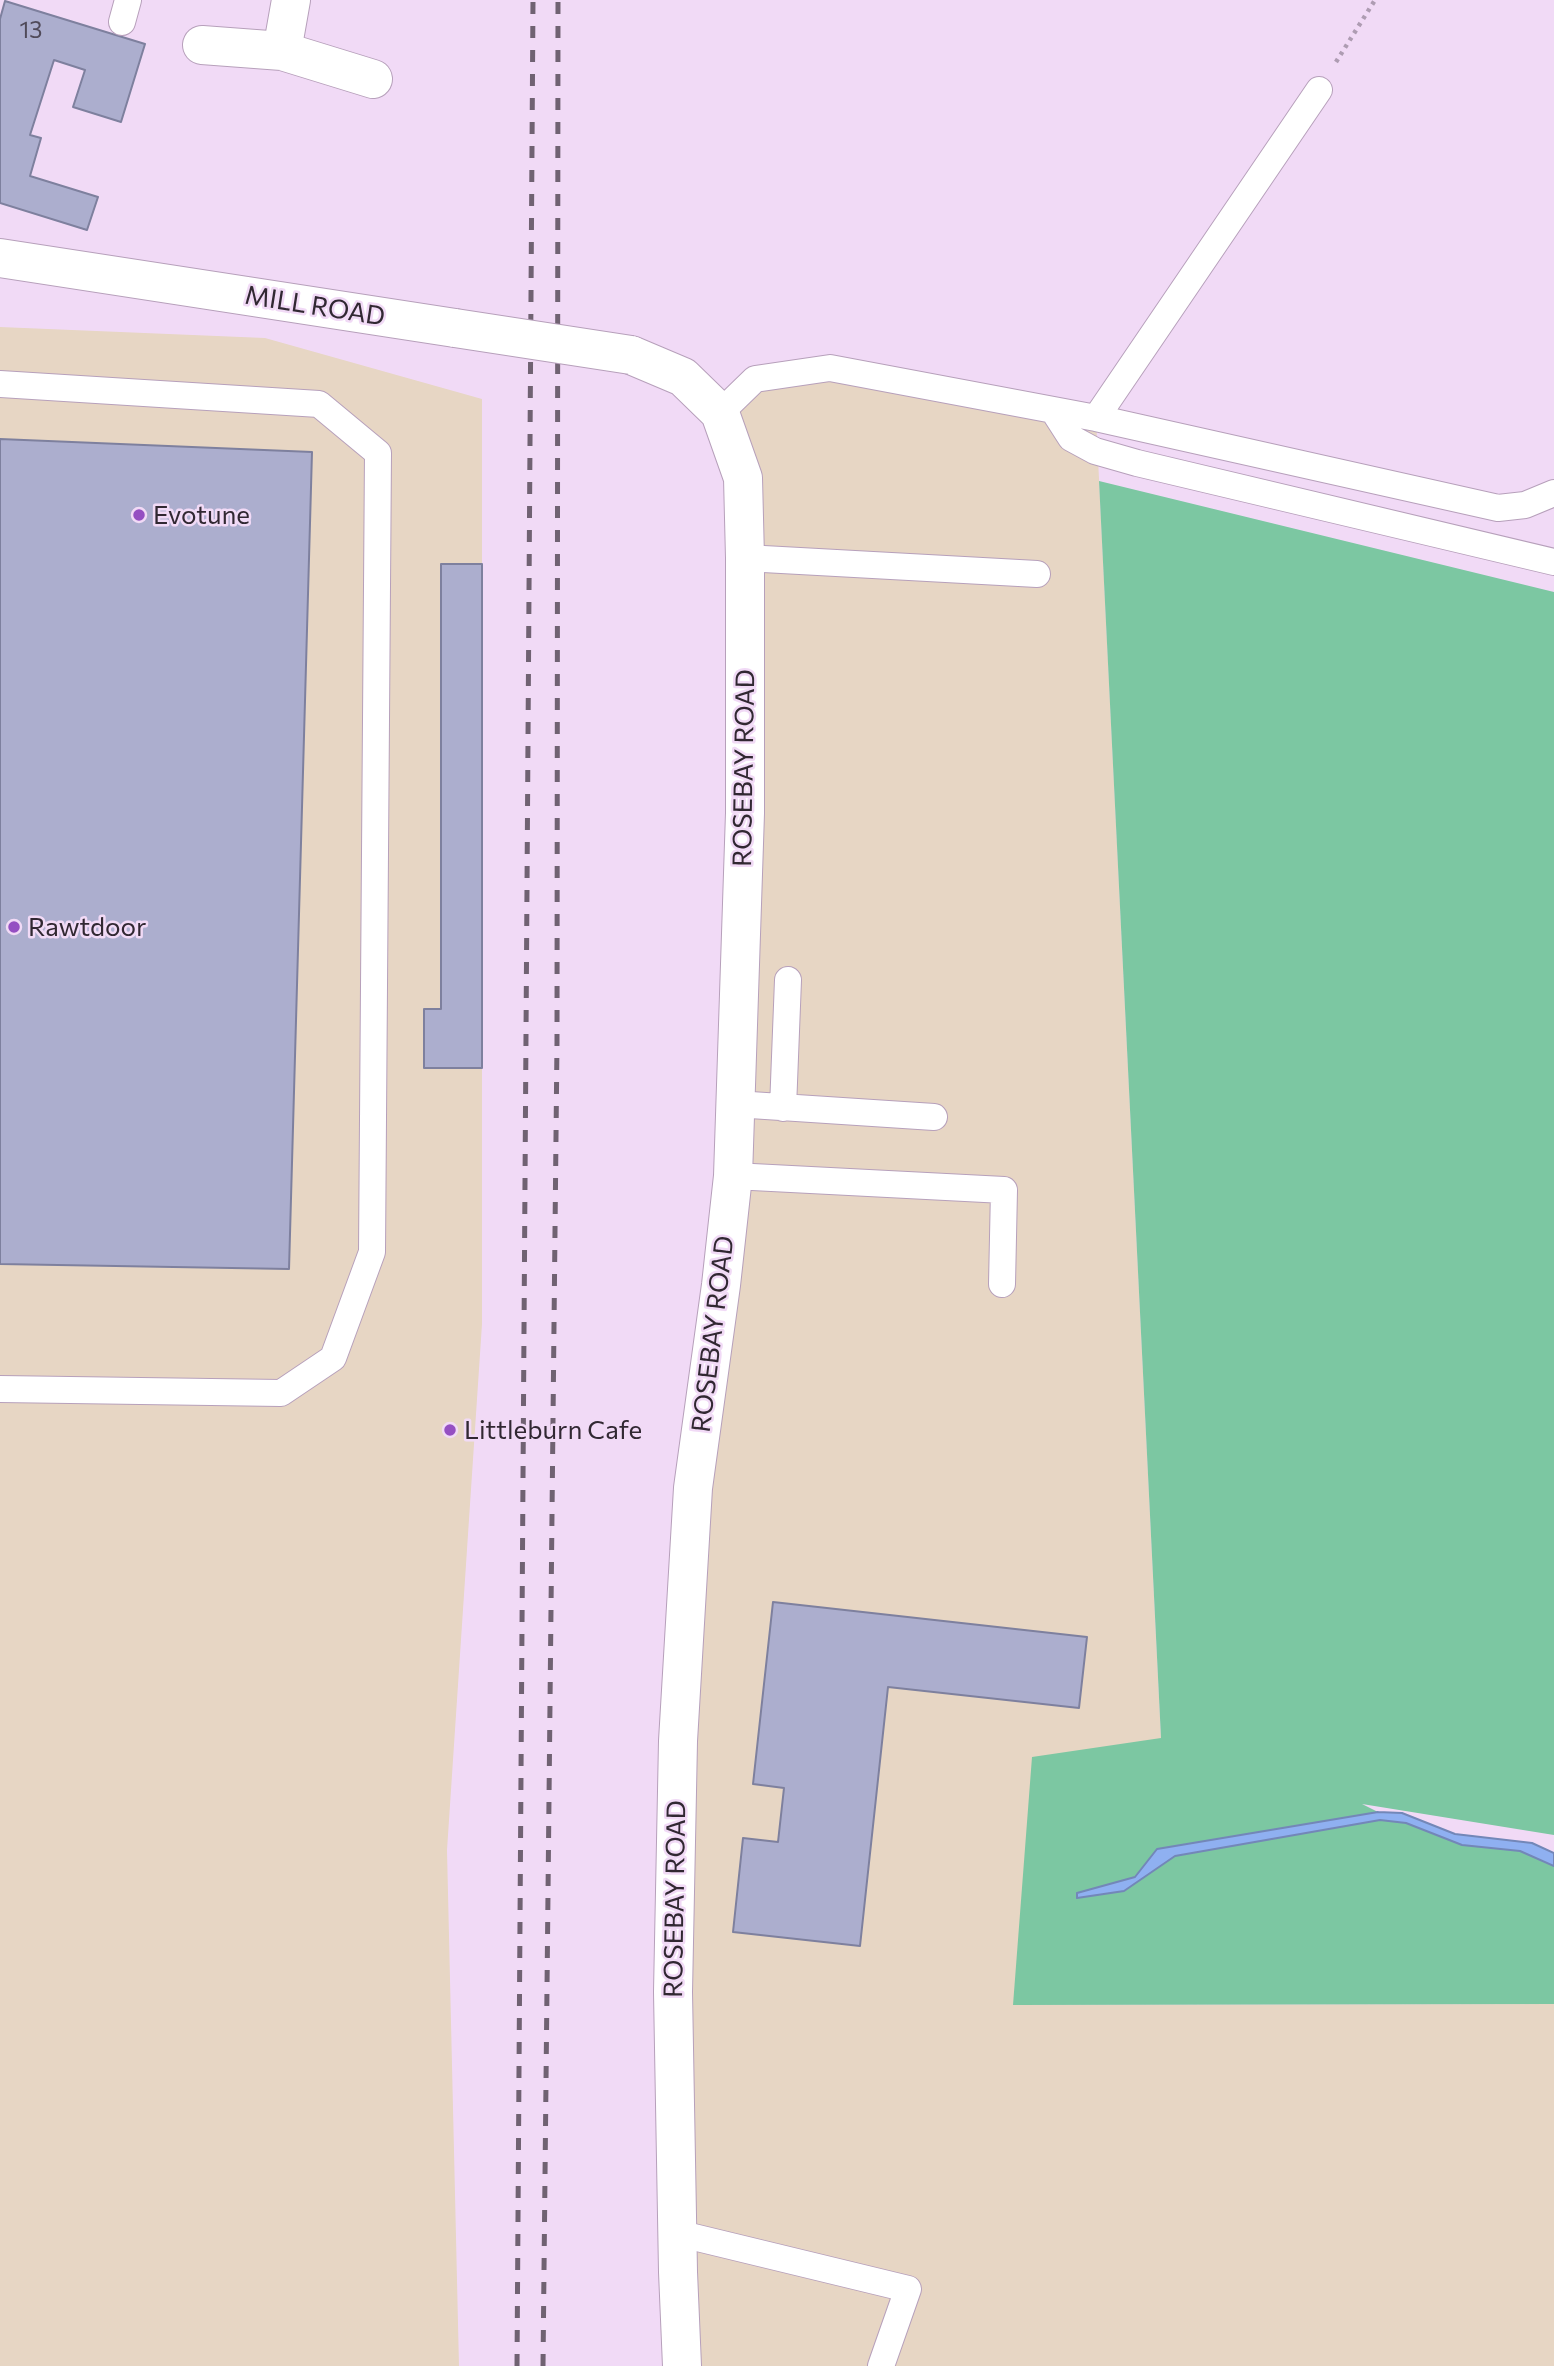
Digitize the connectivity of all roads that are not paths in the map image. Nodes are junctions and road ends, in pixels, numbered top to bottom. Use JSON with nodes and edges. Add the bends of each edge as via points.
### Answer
{"nodes":[{"id":1,"x":291,"y":0,"type":"edge"},
{"id":2,"x":202,"y":45,"type":"dead end"},
{"id":3,"x":282,"y":51,"type":"junction"},
{"id":4,"x":373,"y":79,"type":"dead end"},
{"id":5,"x":1320,"y":90,"type":"road end"},
{"id":6,"x":0,"y":258,"type":"edge"},
{"id":7,"x":631,"y":355,"type":"joint"},
{"id":8,"x":0,"y":384,"type":"edge"},
{"id":9,"x":1053,"y":410,"type":"junction"},
{"id":10,"x":720,"y":413,"type":"junction"},
{"id":11,"x":1096,"y":418,"type":"junction"},
{"id":12,"x":1554,"y":493,"type":"edge"},
{"id":13,"x":746,"y":558,"type":"junction"},
{"id":14,"x":1554,"y":562,"type":"edge"},
{"id":15,"x":1037,"y":574,"type":"dead end"},
{"id":16,"x":788,"y":980,"type":"dead end"},
{"id":17,"x":735,"y":1104,"type":"junction"},
{"id":18,"x":783,"y":1108,"type":"junction"},
{"id":19,"x":934,"y":1116,"type":"dead end"},
{"id":20,"x":733,"y":1176,"type":"junction"},
{"id":21,"x":1002,"y":1284,"type":"dead end"},
{"id":22,"x":0,"y":1389,"type":"edge"},
{"id":23,"x":677,"y":2233,"type":"junction"},
{"id":24,"x":682,"y":2366,"type":"edge"},
{"id":25,"x":881,"y":2366,"type":"edge"}],
"edges":[{"from":1,"to":3,"type":"street"},
{"from":2,"to":3,"type":"street"},
{"from":3,"to":4,"type":"street"},
{"from":5,"to":11,"type":"lane"},
{"from":6,"to":7,"type":"street","name":"MILL ROAD","bridge":true},
{"from":7,"to":10,"type":"street","name":"ROSEBAY ROAD","via":[[683,377]]},
{"from":8,"to":22,"type":"lane","via":[[319,404],[378,453],[372,1252],[333,1358],[281,1393]]},
{"from":9,"to":10,"type":"lane","via":[[830,368],[755,379]]},
{"from":9,"to":11,"type":"lane"},
{"from":9,"to":14,"type":"lane","via":[[1071,438],[1095,450]]},
{"from":10,"to":13,"type":"street","name":"ROSEBAY ROAD","via":[[743,478]]},
{"from":11,"to":12,"type":"lane","via":[[1498,508],[1525,505]]},
{"from":13,"to":15,"type":"lane"},
{"from":13,"to":17,"type":"street","name":"ROSEBAY ROAD","via":[[745,813]]},
{"from":16,"to":18,"type":"lane"},
{"from":17,"to":18,"type":"lane"},
{"from":17,"to":20,"type":"street","name":"ROSEBAY ROAD"},
{"from":18,"to":19,"type":"lane"},
{"from":20,"to":21,"type":"lane","via":[[1004,1190]]},
{"from":20,"to":23,"type":"street","name":"ROSEBAY ROAD","via":[[692,1488],[678,1741],[673,1992]]},
{"from":23,"to":24,"type":"street","name":"ROSEBAY ROAD"},
{"from":23,"to":25,"type":"lane","via":[[908,2289]]}]}
